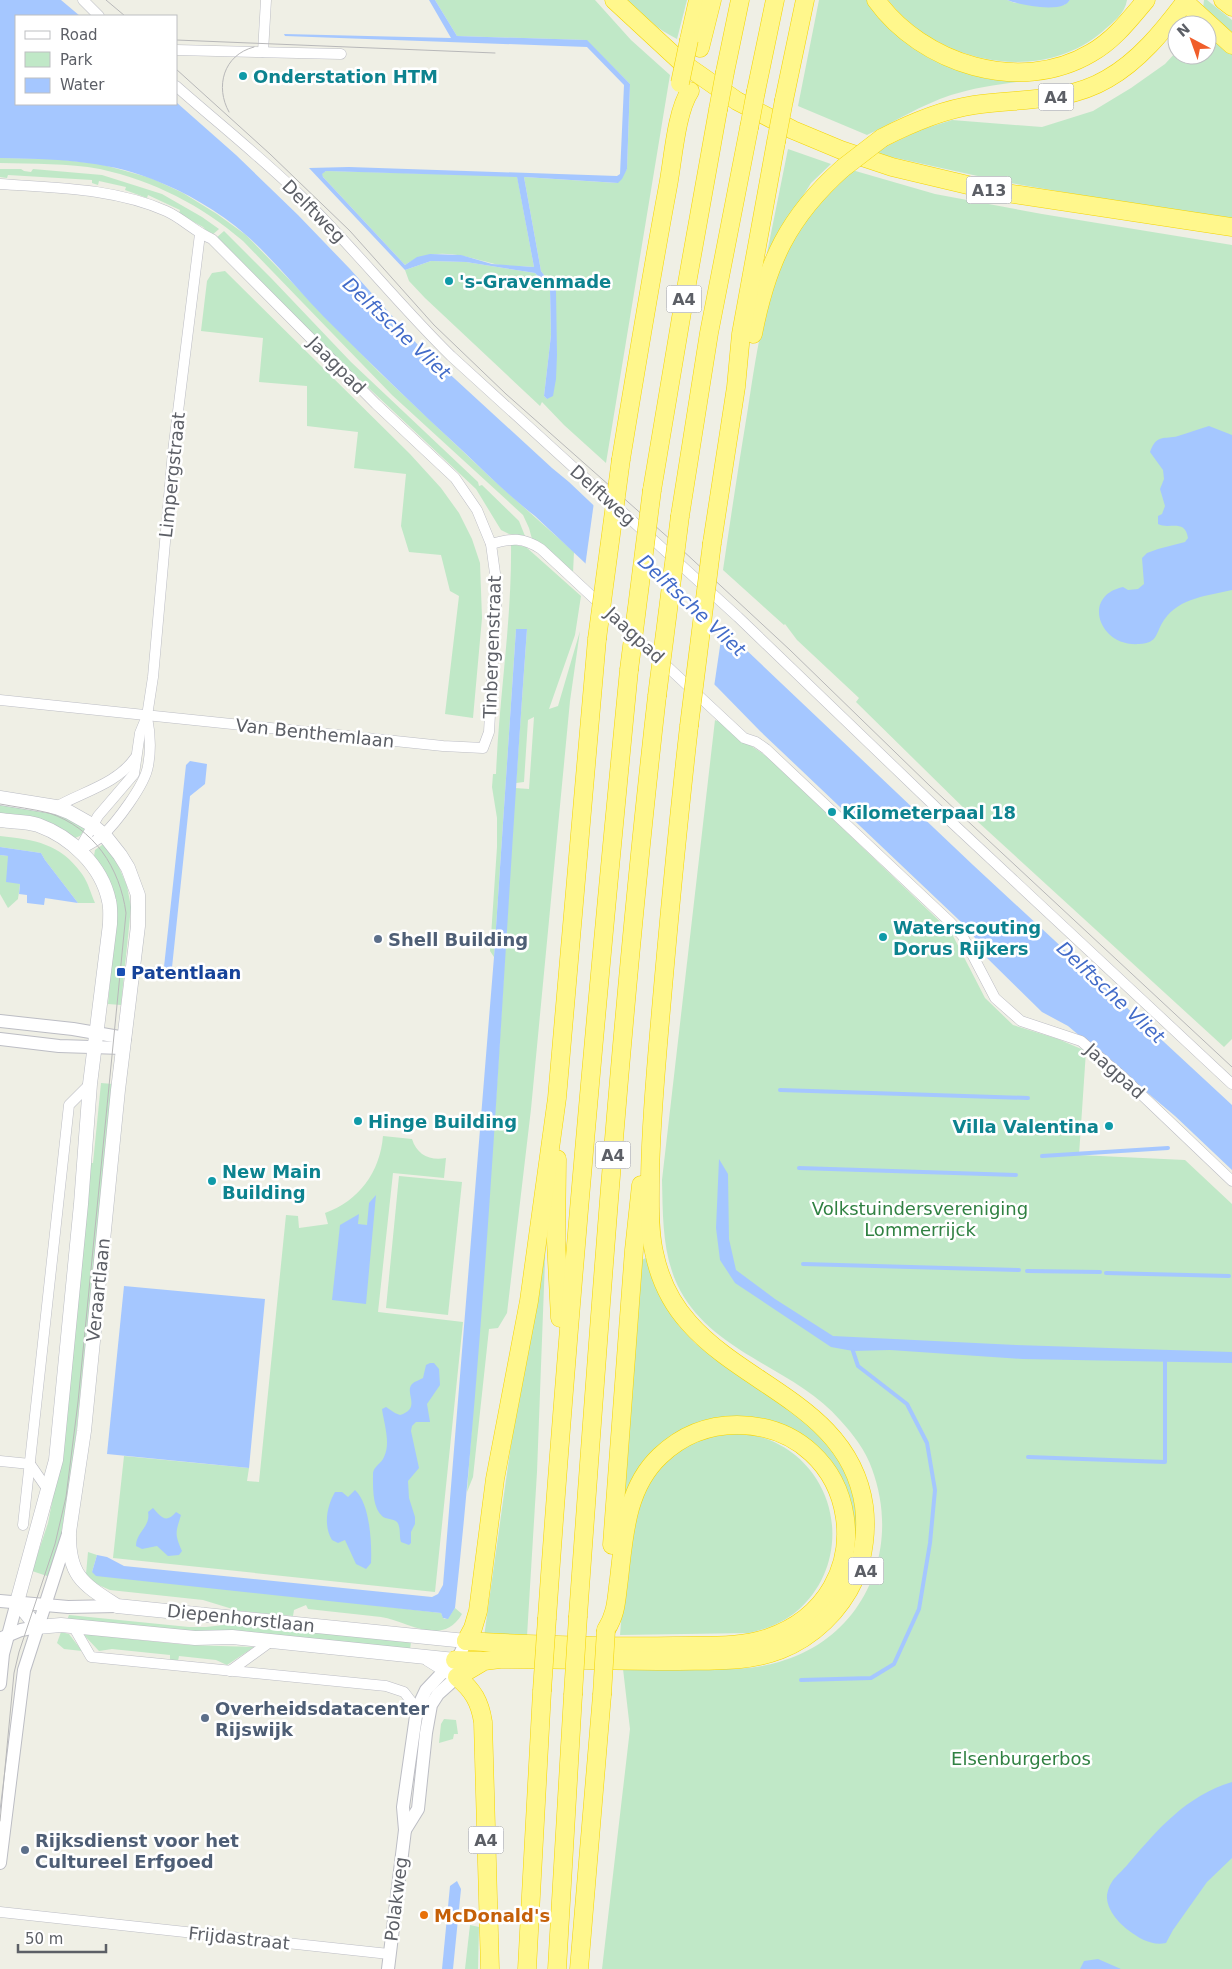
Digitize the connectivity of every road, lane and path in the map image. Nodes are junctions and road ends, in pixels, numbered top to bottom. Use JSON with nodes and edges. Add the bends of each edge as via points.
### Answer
{"nodes":[{"id":1,"x":83,"y":0,"type":"edge"},
{"id":2,"x":266,"y":0,"type":"edge"},
{"id":3,"x":614,"y":0,"type":"edge"},
{"id":4,"x":698,"y":0,"type":"edge"},
{"id":5,"x":712,"y":0,"type":"edge"},
{"id":6,"x":740,"y":0,"type":"edge"},
{"id":7,"x":775,"y":0,"type":"edge"},
{"id":8,"x":805,"y":0,"type":"edge"},
{"id":9,"x":876,"y":0,"type":"edge"},
{"id":10,"x":1146,"y":0,"type":"edge"},
{"id":11,"x":1223,"y":0,"type":"edge"},
{"id":12,"x":1232,"y":7,"type":"edge"},
{"id":13,"x":98,"y":15,"type":"edge"},
{"id":14,"x":695,"y":44,"type":"junction"},
{"id":15,"x":1232,"y":45,"type":"edge"},
{"id":16,"x":178,"y":50,"type":"edge"},
{"id":17,"x":263,"y":52,"type":"junction"},
{"id":18,"x":341,"y":54,"type":"dead end"},
{"id":19,"x":178,"y":88,"type":"edge"},
{"id":20,"x":0,"y":184,"type":"edge"},
{"id":21,"x":1232,"y":227,"type":"edge"},
{"id":22,"x":200,"y":234,"type":"junction"},
{"id":23,"x":736,"y":387,"type":"junction"},
{"id":24,"x":491,"y":544,"type":"junction"},
{"id":25,"x":0,"y":700,"type":"edge"},
{"id":26,"x":147,"y":716,"type":"junction"},
{"id":27,"x":483,"y":748,"type":"joint"},
{"id":28,"x":136,"y":755,"type":"junction"},
{"id":29,"x":0,"y":798,"type":"edge"},
{"id":30,"x":56,"y":807,"type":"junction"},
{"id":31,"x":0,"y":820,"type":"edge"},
{"id":32,"x":92,"y":825,"type":"junction"},
{"id":33,"x":103,"y":835,"type":"junction"},
{"id":34,"x":79,"y":850,"type":"junction"},
{"id":35,"x":0,"y":1021,"type":"edge"},
{"id":36,"x":96,"y":1033,"type":"junction"},
{"id":37,"x":0,"y":1039,"type":"edge"},
{"id":38,"x":124,"y":1043,"type":"junction"},
{"id":39,"x":94,"y":1047,"type":"junction"},
{"id":40,"x":90,"y":1084,"type":"junction"},
{"id":41,"x":1232,"y":1084,"type":"edge"},
{"id":42,"x":557,"y":1098,"type":"junction"},
{"id":43,"x":650,"y":1136,"type":"junction"},
{"id":44,"x":1232,"y":1181,"type":"edge"},
{"id":45,"x":563,"y":1384,"type":"junction"},
{"id":46,"x":0,"y":1461,"type":"edge"},
{"id":47,"x":30,"y":1464,"type":"junction"},
{"id":48,"x":48,"y":1490,"type":"junction"},
{"id":49,"x":23,"y":1525,"type":"dead end"},
{"id":50,"x":69,"y":1532,"type":"junction"},
{"id":51,"x":0,"y":1601,"type":"edge"},
{"id":52,"x":17,"y":1602,"type":"junction"},
{"id":53,"x":45,"y":1604,"type":"junction"},
{"id":54,"x":117,"y":1606,"type":"junction"},
{"id":55,"x":609,"y":1621,"type":"junction"},
{"id":56,"x":73,"y":1626,"type":"junction"},
{"id":57,"x":38,"y":1627,"type":"junction"},
{"id":58,"x":4,"y":1637,"type":"edge"},
{"id":59,"x":466,"y":1641,"type":"junction"},
{"id":60,"x":270,"y":1642,"type":"junction"},
{"id":61,"x":452,"y":1669,"type":"junction"},
{"id":62,"x":230,"y":1671,"type":"junction"},
{"id":63,"x":0,"y":1684,"type":"edge"},
{"id":64,"x":417,"y":1709,"type":"junction"},
{"id":65,"x":404,"y":1830,"type":"junction"},
{"id":66,"x":0,"y":1863,"type":"edge"},
{"id":67,"x":0,"y":1912,"type":"edge"},
{"id":68,"x":389,"y":1954,"type":"junction"},
{"id":69,"x":388,"y":1969,"type":"edge"},
{"id":70,"x":490,"y":1969,"type":"edge"},
{"id":71,"x":527,"y":1969,"type":"edge"},
{"id":72,"x":557,"y":1969,"type":"edge"},
{"id":73,"x":579,"y":1969,"type":"edge"}],
"edges":[{"from":1,"to":13,"type":"street"},
{"from":2,"to":17,"type":"street"},
{"from":3,"to":21,"type":"highway","number":"A13","via":[[681,62],[730,96],[779,123],[841,150],[892,167],[993,190]]},
{"from":4,"to":14,"type":"highway","number":"A4"},
{"from":5,"to":14,"type":"highway","number":"A4"},
{"from":6,"to":45,"type":"highway","number":"A4","bridge":true,"via":[[652,490],[629,670]]},
{"from":7,"to":72,"type":"highway","number":"A4","bridge":true,"via":[[709,333],[680,516],[641,840],[600,1316],[572,1695]]},
{"from":8,"to":23,"type":"highway","number":"A4","bridge":true,"via":[[741,334]]},
{"from":9,"to":10,"type":"highway","number":"A4","via":[[901,28],[940,55],[978,68],[1016,72],[1067,64],[1090,53],[1119,32]]},
{"from":11,"to":12,"type":"highway"},
{"from":14,"to":42,"type":"highway","number":"A4","bridge":true,"via":[[648,291],[596,639]]},
{"from":15,"to":23,"type":"highway","number":"A4","bridge":true,"via":[[1185,2],[1136,59],[1106,80],[1067,95],[958,108],[911,123],[882,138],[843,168],[807,205],[777,252],[763,288]]},
{"from":16,"to":17,"type":"street"},
{"from":17,"to":18,"type":"street"},
{"from":19,"to":41,"type":"street","name":"Delftweg","via":[[303,198],[451,356],[738,617],[946,818]]},
{"from":20,"to":22,"type":"street","name":"Jaagpad","via":[[80,189],[126,196],[168,212]]},
{"from":22,"to":24,"type":"street","name":"Jaagpad","via":[[212,239],[376,404],[455,478],[477,510]]},
{"from":22,"to":26,"type":"street","name":"Limpergstraat","via":[[173,452]]},
{"from":23,"to":43,"type":"highway","number":"A4","bridge":true,"via":[[689,726],[672,878]]},
{"from":24,"to":27,"type":"street","name":"Tinbergenstraat","via":[[498,588],[488,732]]},
{"from":24,"to":44,"type":"street","name":"Jaagpad","via":[[514,539],[529,541],[541,549],[744,738],[766,749],[950,922],[962,935],[995,998],[1021,1021],[1081,1041]]},
{"from":25,"to":26,"type":"street","name":"Van Benthemlaan"},
{"from":26,"to":27,"type":"street","name":"Van Benthemlaan"},
{"from":26,"to":28,"type":"street","name":"Limpergstraat"},
{"from":26,"to":33,"type":"street","name":"Limpergstraat","via":[[150,733],[148,766],[142,784]]},
{"from":28,"to":30,"type":"street","name":"Limpergstraat","via":[[128,768],[114,778]]},
{"from":28,"to":32,"type":"street","name":"Limpergstraat","via":[[134,774]]},
{"from":29,"to":30,"type":"main road","name":"Veraartlaan"},
{"from":30,"to":32,"type":"main road","name":"Veraartlaan"},
{"from":31,"to":34,"type":"main road","name":"Veraartlaan","via":[[38,825]]},
{"from":32,"to":33,"type":"main road","name":"Veraartlaan"},
{"from":32,"to":34,"type":"street","name":"Limpergstraat"},
{"from":33,"to":34,"type":"street","name":"Limpergstraat"},
{"from":33,"to":38,"type":"main road","name":"Veraartlaan","via":[[120,854],[138,895],[138,926]]},
{"from":34,"to":36,"type":"main road","name":"Veraartlaan","via":[[96,869],[110,902]]},
{"from":35,"to":36,"type":"street"},
{"from":36,"to":38,"type":"street"},
{"from":36,"to":39,"type":"main road","name":"Veraartlaan"},
{"from":37,"to":39,"type":"street"},
{"from":38,"to":39,"type":"street"},
{"from":38,"to":50,"type":"main road","name":"Veraartlaan","via":[[84,1431]]},
{"from":39,"to":40,"type":"main road","name":"Veraartlaan"},
{"from":40,"to":47,"type":"street","via":[[69,1105]]},
{"from":40,"to":48,"type":"main road","name":"Veraartlaan","via":[[56,1460]]},
{"from":42,"to":45,"type":"highway","number":"A4","via":[[556,1240]]},
{"from":42,"to":59,"type":"highway","number":"A4","via":[[529,1301],[495,1479],[478,1611]]},
{"from":43,"to":55,"type":"highway","number":"A4","via":[[638,1198]]},
{"from":43,"to":61,"type":"highway","number":"A4","via":[[650,1226],[665,1286],[688,1322],[715,1348],[815,1420],[840,1447],[855,1474],[864,1507],[865,1535],[857,1573],[838,1607],[815,1630],[772,1652],[747,1658],[666,1661],[504,1659]]},
{"from":45,"to":71,"type":"highway","number":"A4","bridge":true},
{"from":46,"to":47,"type":"street"},
{"from":47,"to":48,"type":"street"},
{"from":47,"to":49,"type":"street"},
{"from":48,"to":52,"type":"main road","name":"Veraartlaan"},
{"from":50,"to":53,"type":"street","name":"Veraartlaan"},
{"from":50,"to":54,"type":"main road","name":"Veraartlaan","via":[[70,1559],[79,1576],[86,1585]]},
{"from":51,"to":52,"type":"street","name":"Diepenhorstlaan"},
{"from":52,"to":53,"type":"street","name":"Diepenhorstlaan"},
{"from":52,"to":57,"type":"main road"},
{"from":52,"to":58,"type":"street","name":"Veraartlaan"},
{"from":53,"to":54,"type":"street","name":"Diepenhorstlaan"},
{"from":53,"to":57,"type":"street","name":"Veraartlaan"},
{"from":54,"to":59,"type":"main road","name":"Diepenhorstlaan"},
{"from":55,"to":59,"type":"highway","number":"A4","via":[[631,1502],[650,1467],[672,1446],[692,1434],[714,1427],[757,1427],[792,1440],[824,1467],[837,1489],[844,1512],[844,1559],[827,1597],[788,1630],[757,1642],[716,1645]]},
{"from":55,"to":73,"type":"highway","number":"A4","bridge":true},
{"from":56,"to":57,"type":"main road","name":"Diepenhorstlaan"},
{"from":56,"to":60,"type":"main road","name":"Diepenhorstlaan"},
{"from":56,"to":62,"type":"street","via":[[91,1657]]},
{"from":57,"to":58,"type":"street","name":"Diepenhorstlaan"},
{"from":57,"to":66,"type":"street","name":"Veraartlaan","via":[[24,1670]]},
{"from":58,"to":63,"type":"street","name":"Veraartlaan"},
{"from":59,"to":61,"type":"street","name":"Polakweg"},
{"from":60,"to":61,"type":"main road","name":"Diepenhorstlaan","via":[[426,1658]]},
{"from":60,"to":62,"type":"street","name":"Diepenhorstlaan"},
{"from":61,"to":64,"type":"street","name":"Polakweg","via":[[426,1690]]},
{"from":61,"to":65,"type":"street","name":"Polakweg","via":[[431,1705],[418,1809]]},
{"from":61,"to":70,"type":"highway","number":"A4","via":[[476,1697],[483,1722]]},
{"from":62,"to":64,"type":"street","via":[[386,1686],[404,1692]]},
{"from":64,"to":65,"type":"street","name":"Polakweg","via":[[403,1808]]},
{"from":65,"to":68,"type":"street","name":"Polakweg"},
{"from":67,"to":68,"type":"street","name":"Frijdastraat"},
{"from":68,"to":69,"type":"street","name":"Polakweg"}]}
